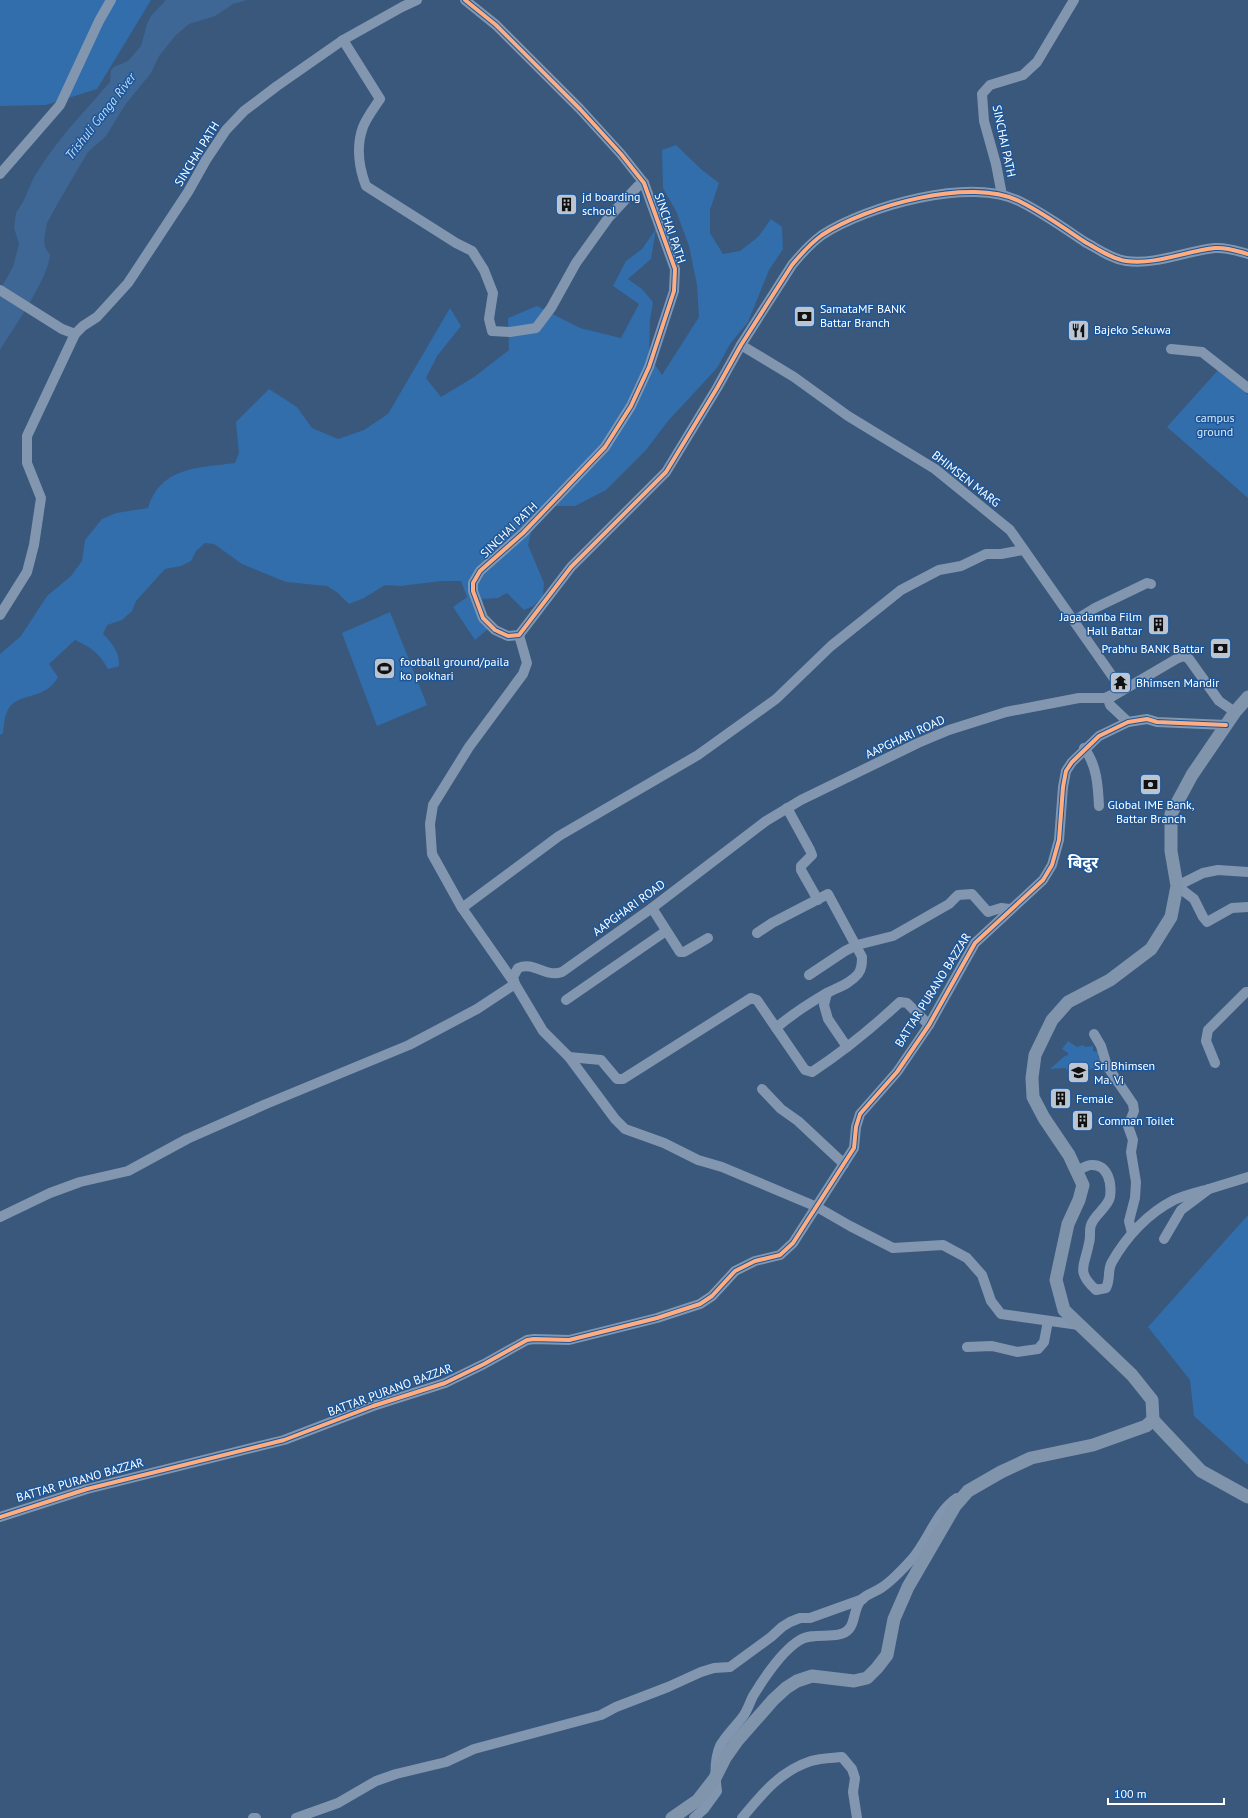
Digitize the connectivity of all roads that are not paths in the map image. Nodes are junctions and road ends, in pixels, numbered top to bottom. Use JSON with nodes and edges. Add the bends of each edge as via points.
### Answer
{"nodes":[{"id":1,"x":111,"y":0,"type":"edge"},
{"id":2,"x":418,"y":0,"type":"edge"},
{"id":3,"x":465,"y":0,"type":"edge"},
{"id":4,"x":1074,"y":0,"type":"edge"},
{"id":5,"x":343,"y":40,"type":"junction"},
{"id":6,"x":0,"y":174,"type":"edge"},
{"id":7,"x":644,"y":183,"type":"junction"},
{"id":8,"x":1002,"y":195,"type":"junction"},
{"id":9,"x":1248,"y":254,"type":"edge"},
{"id":10,"x":0,"y":290,"type":"edge"},
{"id":11,"x":75,"y":334,"type":"junction"},
{"id":12,"x":741,"y":345,"type":"junction"},
{"id":13,"x":1171,"y":349,"type":"dead end"},
{"id":14,"x":1248,"y":388,"type":"edge"},
{"id":15,"x":1023,"y":550,"type":"junction"},
{"id":16,"x":1151,"y":584,"type":"dead end"},
{"id":17,"x":0,"y":615,"type":"edge"},
{"id":18,"x":1074,"y":621,"type":"junction"},
{"id":19,"x":519,"y":635,"type":"junction"},
{"id":20,"x":1122,"y":690,"type":"junction"},
{"id":21,"x":1248,"y":697,"type":"edge"},
{"id":22,"x":1235,"y":712,"type":"junction"},
{"id":23,"x":1128,"y":722,"type":"junction"},
{"id":24,"x":1226,"y":725,"type":"junction"},
{"id":25,"x":1084,"y":748,"type":"junction"},
{"id":26,"x":1099,"y":806,"type":"dead end"},
{"id":27,"x":787,"y":808,"type":"junction"},
{"id":28,"x":1248,"y":872,"type":"edge"},
{"id":29,"x":1177,"y":886,"type":"junction"},
{"id":30,"x":818,"y":900,"type":"junction"},
{"id":31,"x":1248,"y":907,"type":"edge"},
{"id":32,"x":462,"y":908,"type":"junction"},
{"id":33,"x":652,"y":908,"type":"junction"},
{"id":34,"x":1010,"y":910,"type":"junction"},
{"id":35,"x":666,"y":931,"type":"junction"},
{"id":36,"x":757,"y":933,"type":"dead end"},
{"id":37,"x":708,"y":938,"type":"dead end"},
{"id":38,"x":857,"y":945,"type":"junction"},
{"id":39,"x":809,"y":975,"type":"dead end"},
{"id":40,"x":515,"y":984,"type":"junction"},
{"id":41,"x":1248,"y":992,"type":"edge"},
{"id":42,"x":827,"y":993,"type":"junction"},
{"id":43,"x":566,"y":1000,"type":"dead end"},
{"id":44,"x":929,"y":1025,"type":"junction"},
{"id":45,"x":776,"y":1028,"type":"junction"},
{"id":46,"x":1094,"y":1034,"type":"dead end"},
{"id":47,"x":847,"y":1048,"type":"junction"},
{"id":48,"x":569,"y":1056,"type":"junction"},
{"id":49,"x":1215,"y":1063,"type":"dead end"},
{"id":50,"x":762,"y":1089,"type":"dead end"},
{"id":51,"x":844,"y":1164,"type":"junction"},
{"id":52,"x":1077,"y":1171,"type":"junction"},
{"id":53,"x":1248,"y":1176,"type":"edge"},
{"id":54,"x":1209,"y":1189,"type":"junction"},
{"id":55,"x":817,"y":1206,"type":"junction"},
{"id":56,"x":0,"y":1217,"type":"edge"},
{"id":57,"x":1132,"y":1233,"type":"junction"},
{"id":58,"x":1164,"y":1239,"type":"dead end"},
{"id":59,"x":1048,"y":1321,"type":"junction"},
{"id":60,"x":1079,"y":1325,"type":"junction"},
{"id":61,"x":966,"y":1347,"type":"dead end"},
{"id":62,"x":1153,"y":1420,"type":"junction"},
{"id":63,"x":968,"y":1491,"type":"junction"},
{"id":64,"x":1248,"y":1498,"type":"edge"},
{"id":65,"x":0,"y":1517,"type":"edge"},
{"id":66,"x":863,"y":1599,"type":"junction"},
{"id":67,"x":715,"y":1778,"type":"junction"},
{"id":68,"x":296,"y":1818,"type":"edge"},
{"id":69,"x":672,"y":1818,"type":"edge"},
{"id":70,"x":694,"y":1818,"type":"edge"},
{"id":71,"x":742,"y":1818,"type":"edge"},
{"id":72,"x":857,"y":1818,"type":"edge"}],
"edges":[{"from":1,"to":6,"type":"street","via":[[60,105]]},
{"from":2,"to":5,"type":"street","name":"SINCHAI PATH"},
{"from":3,"to":7,"type":"street","name":"SINCHAI PATH","via":[[496,25],[580,109]]},
{"from":4,"to":8,"type":"street","name":"SINCHAI PATH","via":[[1037,62],[1023,74],[990,85],[982,94],[984,121]]},
{"from":5,"to":7,"type":"street","via":[[380,99],[363,127],[359,150],[360,171],[366,186],[472,251],[484,270],[493,293],[489,319],[492,331],[510,332],[536,328],[551,308],[576,263],[609,217],[638,186]]},
{"from":5,"to":11,"type":"street","name":"SINCHAI PATH","via":[[244,111],[226,130],[128,283],[97,317]]},
{"from":7,"to":19,"type":"street","name":"SINCHAI PATH","via":[[675,269],[674,291],[649,367],[631,406],[605,447],[523,534],[480,571],[473,583],[473,591],[483,618],[495,630],[508,636]]},
{"from":8,"to":9,"type":"street","via":[[1020,201],[1102,252],[1125,261],[1144,262],[1216,248]]},
{"from":8,"to":12,"type":"street","name":"SINCHAI PATH","via":[[984,191],[908,199],[862,214],[840,225],[821,236],[792,265]]},
{"from":10,"to":11,"type":"street","via":[[62,329]]},
{"from":11,"to":17,"type":"street","via":[[27,436],[27,463],[41,498],[34,545],[27,572]]},
{"from":12,"to":15,"type":"street","name":"BHIMSEN MARG","via":[[794,377],[848,416],[936,468],[1010,530]]},
{"from":12,"to":19,"type":"street","name":"SINCHAI PATH","via":[[666,472],[571,567]]},
{"from":13,"to":14,"type":"street","via":[[1202,352]]},
{"from":15,"to":18,"type":"street","name":"BHIMSEN MARG"},
{"from":15,"to":32,"type":"street","via":[[986,554],[961,566],[939,570],[901,590],[831,646],[776,699],[698,755],[559,836]]},
{"from":16,"to":18,"type":"street","via":[[1147,583],[1094,608]]},
{"from":18,"to":20,"type":"street","name":"BHIMSEN MARG"},
{"from":19,"to":32,"type":"street","via":[[527,663],[523,674],[480,730],[433,805],[430,824],[432,854]]},
{"from":20,"to":22,"type":"street","via":[[1184,656],[1189,659],[1219,701]]},
{"from":20,"to":23,"type":"street","via":[[1108,699],[1110,705]]},
{"from":20,"to":27,"type":"street","name":"AAPGHARI ROAD","via":[[1106,698],[1079,698],[1006,712],[949,730]]},
{"from":21,"to":22,"type":"main road"},
{"from":22,"to":24,"type":"main road"},
{"from":23,"to":24,"type":"street","name":"BATTAR PURANO BAZZAR","via":[[1147,719],[1157,722]]},
{"from":23,"to":25,"type":"street","name":"BATTAR PURANO BAZZAR","via":[[1099,736]]},
{"from":24,"to":29,"type":"main road","via":[[1192,775],[1171,814],[1171,851]]},
{"from":25,"to":26,"type":"street","via":[[1090,756],[1098,780]]},
{"from":25,"to":34,"type":"street","name":"BATTAR PURANO BAZZAR","via":[[1066,771],[1059,840],[1052,865],[1043,880]]},
{"from":27,"to":30,"type":"street","via":[[812,855],[800,866]]},
{"from":27,"to":33,"type":"street","name":"AAPGHARI ROAD","via":[[766,821]]},
{"from":28,"to":29,"type":"street","via":[[1218,870],[1203,873]]},
{"from":29,"to":31,"type":"street","via":[[1194,899],[1207,922],[1232,908]]},
{"from":29,"to":52,"type":"main road","via":[[1171,917],[1151,949],[1110,980],[1068,1002],[1052,1020],[1035,1055],[1033,1097]]},
{"from":30,"to":36,"type":"street"},
{"from":30,"to":38,"type":"street","via":[[828,894]]},
{"from":32,"to":40,"type":"street"},
{"from":33,"to":35,"type":"street"},
{"from":33,"to":40,"type":"street","name":"AAPGHARI ROAD","via":[[562,972],[551,974],[529,966],[518,968],[513,977]]},
{"from":34,"to":38,"type":"street","via":[[1002,908],[988,912],[972,894],[964,893],[893,936]]},
{"from":34,"to":44,"type":"street","name":"BATTAR PURANO BAZZAR","via":[[975,943]]},
{"from":35,"to":37,"type":"street","via":[[680,952]]},
{"from":35,"to":43,"type":"street"},
{"from":38,"to":39,"type":"street"},
{"from":38,"to":42,"type":"street","via":[[862,956],[862,967],[858,974],[851,981]]},
{"from":40,"to":48,"type":"street","via":[[543,1031]]},
{"from":40,"to":56,"type":"street","via":[[477,1010],[409,1045],[279,1098],[201,1133],[128,1171],[68,1186]]},
{"from":41,"to":49,"type":"street","via":[[1208,1030],[1206,1041]]},
{"from":42,"to":45,"type":"street","via":[[791,1015]]},
{"from":42,"to":47,"type":"street","via":[[824,1005],[828,1018]]},
{"from":44,"to":47,"type":"street","via":[[903,1001]]},
{"from":44,"to":51,"type":"street","name":"BATTAR PURANO BAZZAR","via":[[897,1072],[860,1114],[854,1148]]},
{"from":45,"to":47,"type":"street","via":[[805,1070],[812,1072]]},
{"from":45,"to":48,"type":"street","via":[[758,1000],[751,998],[623,1079],[617,1079],[601,1060]]},
{"from":46,"to":57,"type":"street","via":[[1107,1066],[1133,1104],[1134,1111],[1128,1126],[1133,1140],[1131,1152],[1136,1182],[1135,1198],[1128,1221]]},
{"from":48,"to":55,"type":"street","via":[[625,1129]]},
{"from":50,"to":51,"type":"street"},
{"from":51,"to":55,"type":"street","name":"BATTAR PURANO BAZZAR"},
{"from":52,"to":57,"type":"street","via":[[1090,1165],[1100,1166],[1107,1173],[1110,1186],[1110,1198],[1090,1225],[1090,1242],[1083,1266],[1085,1280],[1096,1290],[1106,1288],[1110,1280],[1111,1262]]},
{"from":52,"to":60,"type":"main road","via":[[1083,1185],[1068,1224],[1056,1280],[1064,1310]]},
{"from":53,"to":54,"type":"street"},
{"from":54,"to":57,"type":"street","via":[[1174,1200],[1149,1217]]},
{"from":54,"to":58,"type":"street","via":[[1181,1210]]},
{"from":55,"to":59,"type":"street","via":[[893,1248],[943,1245],[967,1258],[982,1275],[991,1301],[1001,1314]]},
{"from":55,"to":65,"type":"street","name":"BATTAR PURANO BAZZAR","via":[[793,1243],[780,1255],[755,1261],[735,1271],[712,1296],[700,1304],[657,1318],[569,1340],[527,1340],[444,1383],[372,1406],[284,1440],[95,1487]]},
{"from":59,"to":60,"type":"street"},
{"from":59,"to":61,"type":"street","via":[[1044,1342],[1038,1349],[1018,1352],[992,1346]]},
{"from":60,"to":62,"type":"main road","via":[[1132,1375],[1152,1400]]},
{"from":62,"to":63,"type":"main road","via":[[1146,1426],[1093,1445],[1031,1458]]},
{"from":62,"to":64,"type":"main road","via":[[1201,1471]]},
{"from":63,"to":66,"type":"street","via":[[951,1502],[912,1559],[882,1588]]},
{"from":63,"to":67,"type":"main road","via":[[955,1506],[908,1587],[894,1619],[887,1655],[877,1668],[867,1678],[854,1681],[812,1676],[797,1681],[774,1700],[738,1741],[724,1758]]},
{"from":66,"to":67,"type":"street","via":[[855,1610],[849,1629],[842,1635],[817,1635],[801,1639],[788,1650],[753,1696],[745,1714],[720,1747]]},
{"from":66,"to":68,"type":"street","via":[[810,1618],[790,1622],[730,1666],[701,1672],[601,1715],[474,1749],[446,1762],[376,1781],[341,1802]]},
{"from":67,"to":69,"type":"main road","via":[[698,1800]]},
{"from":67,"to":70,"type":"street","via":[[717,1791]]},
{"from":71,"to":72,"type":"street","via":[[773,1782],[791,1770],[811,1760],[842,1757],[852,1769],[855,1778],[853,1792]]}]}
